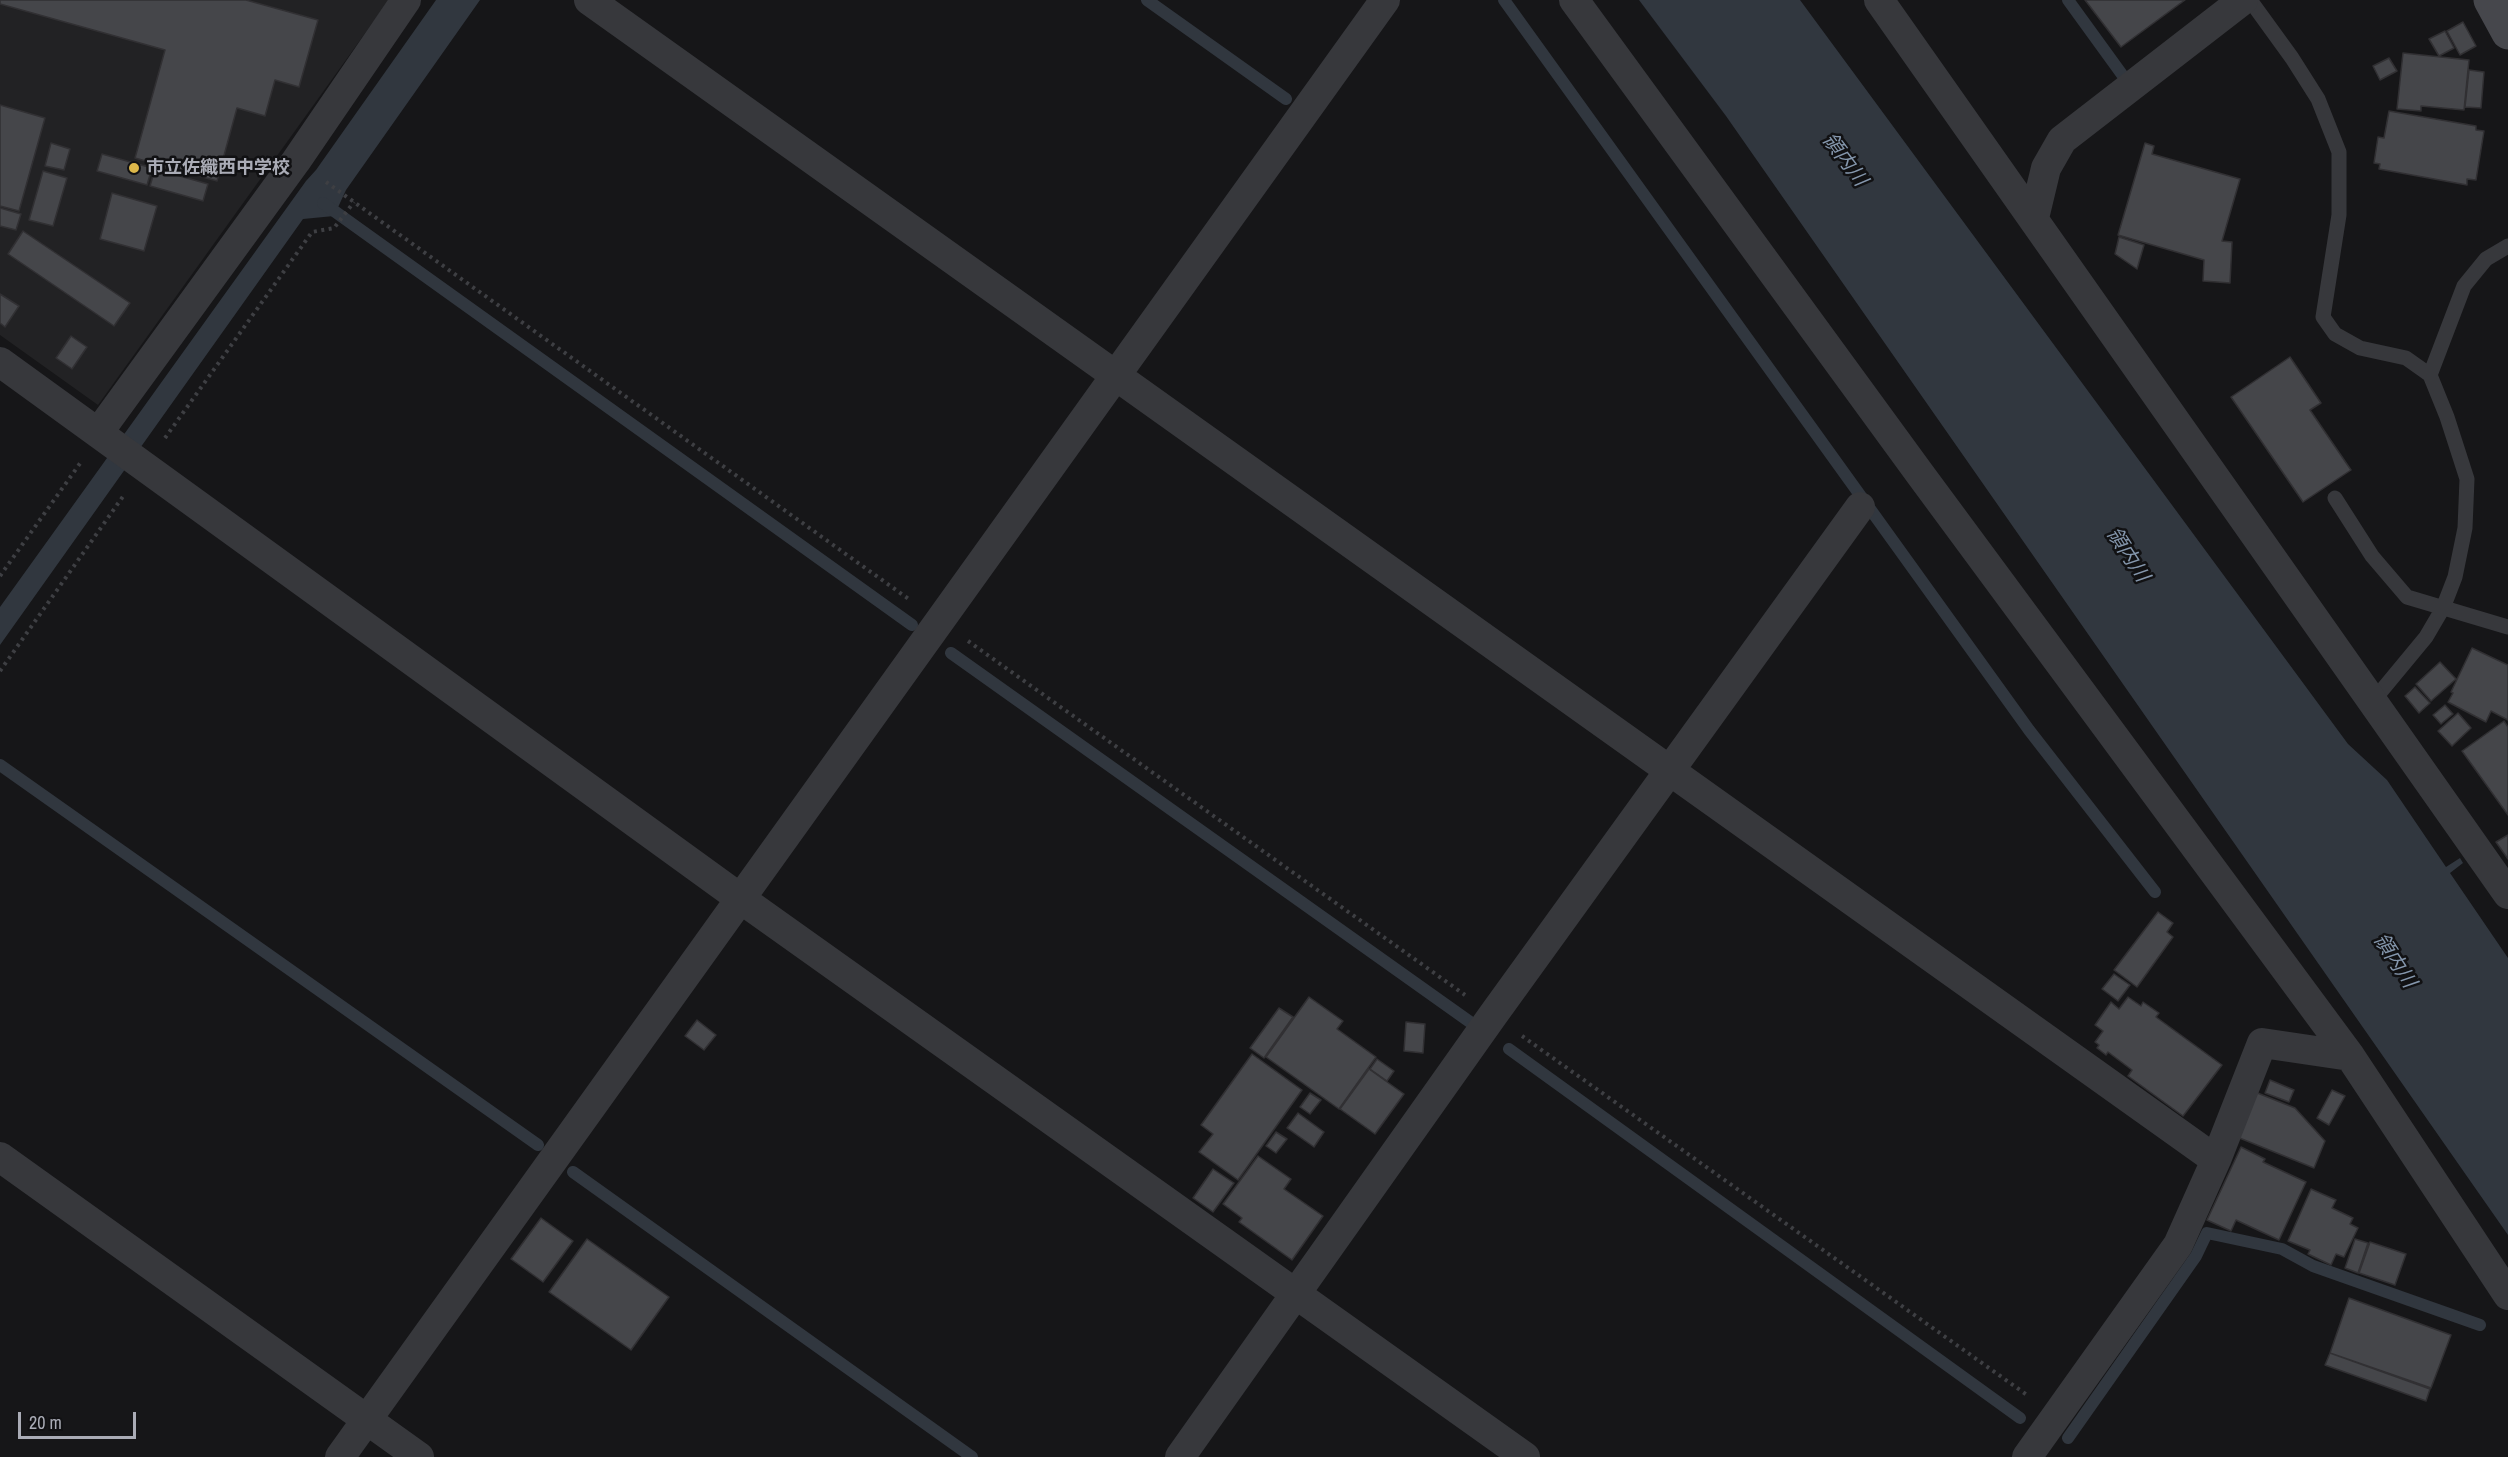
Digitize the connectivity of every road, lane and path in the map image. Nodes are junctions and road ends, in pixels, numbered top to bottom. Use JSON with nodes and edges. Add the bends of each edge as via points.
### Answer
{"nodes":[{"id":1,"x":406,"y":0,"type":"edge"},
{"id":2,"x":589,"y":0,"type":"edge"},
{"id":3,"x":1385,"y":0,"type":"edge"},
{"id":4,"x":1574,"y":0,"type":"edge"},
{"id":5,"x":1879,"y":0,"type":"edge"},
{"id":6,"x":2243,"y":0,"type":"edge"},
{"id":7,"x":2250,"y":0,"type":"edge"},
{"id":8,"x":2034,"y":218,"type":"junction"},
{"id":9,"x":334,"y":228,"type":"dead end"},
{"id":10,"x":2508,"y":246,"type":"edge"},
{"id":11,"x":0,"y":362,"type":"edge"},
{"id":12,"x":1116,"y":375,"type":"junction"},
{"id":13,"x":2430,"y":375,"type":"junction"},
{"id":14,"x":101,"y":436,"type":"junction"},
{"id":15,"x":2335,"y":498,"type":"dead end"},
{"id":16,"x":1860,"y":507,"type":"dead end"},
{"id":17,"x":0,"y":576,"type":"edge"},
{"id":18,"x":2443,"y":608,"type":"junction"},
{"id":19,"x":940,"y":621,"type":"junction"},
{"id":20,"x":2508,"y":627,"type":"edge"},
{"id":21,"x":2373,"y":701,"type":"junction"},
{"id":22,"x":1669,"y":771,"type":"junction"},
{"id":23,"x":2508,"y":894,"type":"edge"},
{"id":24,"x":741,"y":899,"type":"junction"},
{"id":25,"x":1493,"y":1015,"type":"junction"},
{"id":26,"x":2350,"y":1056,"type":"junction"},
{"id":27,"x":0,"y":1157,"type":"edge"},
{"id":28,"x":2216,"y":1160,"type":"junction"},
{"id":29,"x":1295,"y":1294,"type":"junction"},
{"id":30,"x":2508,"y":1296,"type":"edge"},
{"id":31,"x":2057,"y":1416,"type":"junction"},
{"id":32,"x":367,"y":1420,"type":"junction"},
{"id":33,"x":340,"y":1457,"type":"edge"},
{"id":34,"x":418,"y":1457,"type":"edge"},
{"id":35,"x":1180,"y":1457,"type":"edge"},
{"id":36,"x":1525,"y":1457,"type":"edge"},
{"id":37,"x":2027,"y":1457,"type":"edge"}],
"edges":[{"from":1,"to":14,"type":"street"},
{"from":2,"to":12,"type":"street"},
{"from":3,"to":12,"type":"street"},
{"from":4,"to":26,"type":"street"},
{"from":5,"to":8,"type":"street"},
{"from":6,"to":8,"type":"street","via":[[2062,140],[2046,168]]},
{"from":7,"to":13,"type":"lane","via":[[2318,99],[2339,152],[2339,215],[2322,317],[2335,334],[2360,348],[2406,358]]},
{"from":8,"to":21,"type":"street"},
{"from":9,"to":19,"type":"path","via":[[353,201]]},
{"from":10,"to":13,"type":"lane","via":[[2486,259],[2464,286]]},
{"from":11,"to":14,"type":"street"},
{"from":12,"to":19,"type":"street"},
{"from":12,"to":22,"type":"street"},
{"from":13,"to":18,"type":"lane","via":[[2467,479],[2465,528],[2455,577]]},
{"from":14,"to":17,"type":"path"},
{"from":14,"to":24,"type":"street"},
{"from":15,"to":18,"type":"lane","via":[[2372,556],[2407,597]]},
{"from":16,"to":22,"type":"street"},
{"from":18,"to":20,"type":"lane"},
{"from":18,"to":21,"type":"lane","via":[[2426,637]]},
{"from":19,"to":24,"type":"street"},
{"from":19,"to":25,"type":"path"},
{"from":21,"to":23,"type":"street"},
{"from":22,"to":25,"type":"street"},
{"from":22,"to":28,"type":"street"},
{"from":24,"to":29,"type":"street"},
{"from":24,"to":32,"type":"street"},
{"from":25,"to":29,"type":"street"},
{"from":25,"to":31,"type":"path"},
{"from":26,"to":28,"type":"street","via":[[2262,1042]]},
{"from":26,"to":30,"type":"street"},
{"from":27,"to":32,"type":"street"},
{"from":28,"to":31,"type":"street","via":[[2178,1245]]},
{"from":29,"to":35,"type":"street"},
{"from":29,"to":36,"type":"street"},
{"from":31,"to":37,"type":"street"},
{"from":32,"to":33,"type":"street"},
{"from":32,"to":34,"type":"street"}]}
